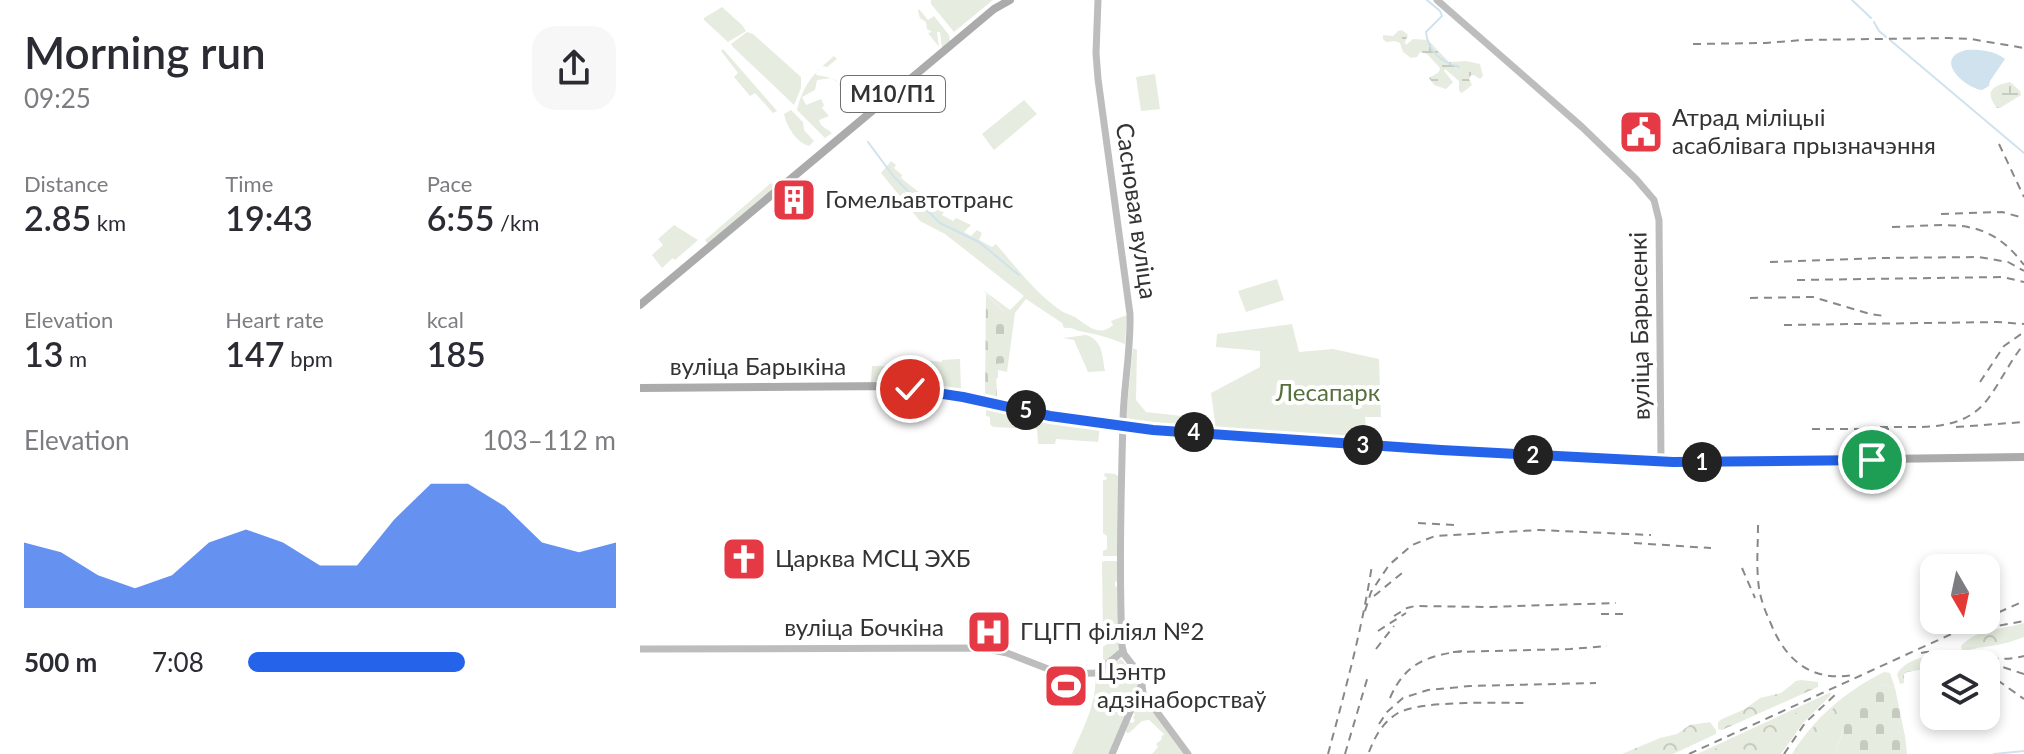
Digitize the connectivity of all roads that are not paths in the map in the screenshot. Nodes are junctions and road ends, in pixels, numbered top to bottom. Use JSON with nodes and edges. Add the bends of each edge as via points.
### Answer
{"nodes":[{"id":1,"x":1010,"y":0,"type":"edge"},
{"id":2,"x":1098,"y":0,"type":"edge"},
{"id":3,"x":1437,"y":0,"type":"edge"},
{"id":4,"x":640,"y":305,"type":"edge"},
{"id":5,"x":640,"y":388,"type":"edge"},
{"id":6,"x":1123,"y":427,"type":"junction"},
{"id":7,"x":2024,"y":457,"type":"edge"},
{"id":8,"x":1661,"y":461,"type":"junction"},
{"id":9,"x":640,"y":649,"type":"edge"},
{"id":10,"x":1123,"y":651,"type":"junction"},
{"id":11,"x":1142,"y":684,"type":"junction"},
{"id":12,"x":1146,"y":695,"type":"junction"},
{"id":13,"x":1137,"y":696,"type":"junction"},
{"id":14,"x":1112,"y":754,"type":"edge"},
{"id":15,"x":1191,"y":754,"type":"edge"}],
"edges":[{"from":1,"to":4,"type":"main road","number":"М10/П1"},
{"from":2,"to":6,"type":"main road","name":"Сасновая вуліца","via":[[1098,79],[1130,314]]},
{"from":3,"to":8,"type":"main road","name":"вуліца Барысенкі","via":[[1584,128],[1656,203]]},
{"from":5,"to":6,"type":"main road","name":"вуліца Барыкіна","via":[[890,386]]},
{"from":6,"to":8,"type":"main road","name":"вуліца Барыкіна"},
{"from":6,"to":10,"type":"main road","name":"Сасновая вуліца"},
{"from":7,"to":8,"type":"main road","name":"вуліца Барыкіна"},
{"from":9,"to":10,"type":"main road","name":"вуліца Бочкіна","via":[[983,648],[1061,674],[1096,673]]},
{"from":10,"to":11,"type":"main road"},
{"from":11,"to":12,"type":"main road"},
{"from":11,"to":13,"type":"main road"},
{"from":11,"to":15,"type":"main road"},
{"from":12,"to":13,"type":"main road"},
{"from":12,"to":15,"type":"main road"},
{"from":13,"to":14,"type":"main road"}]}
